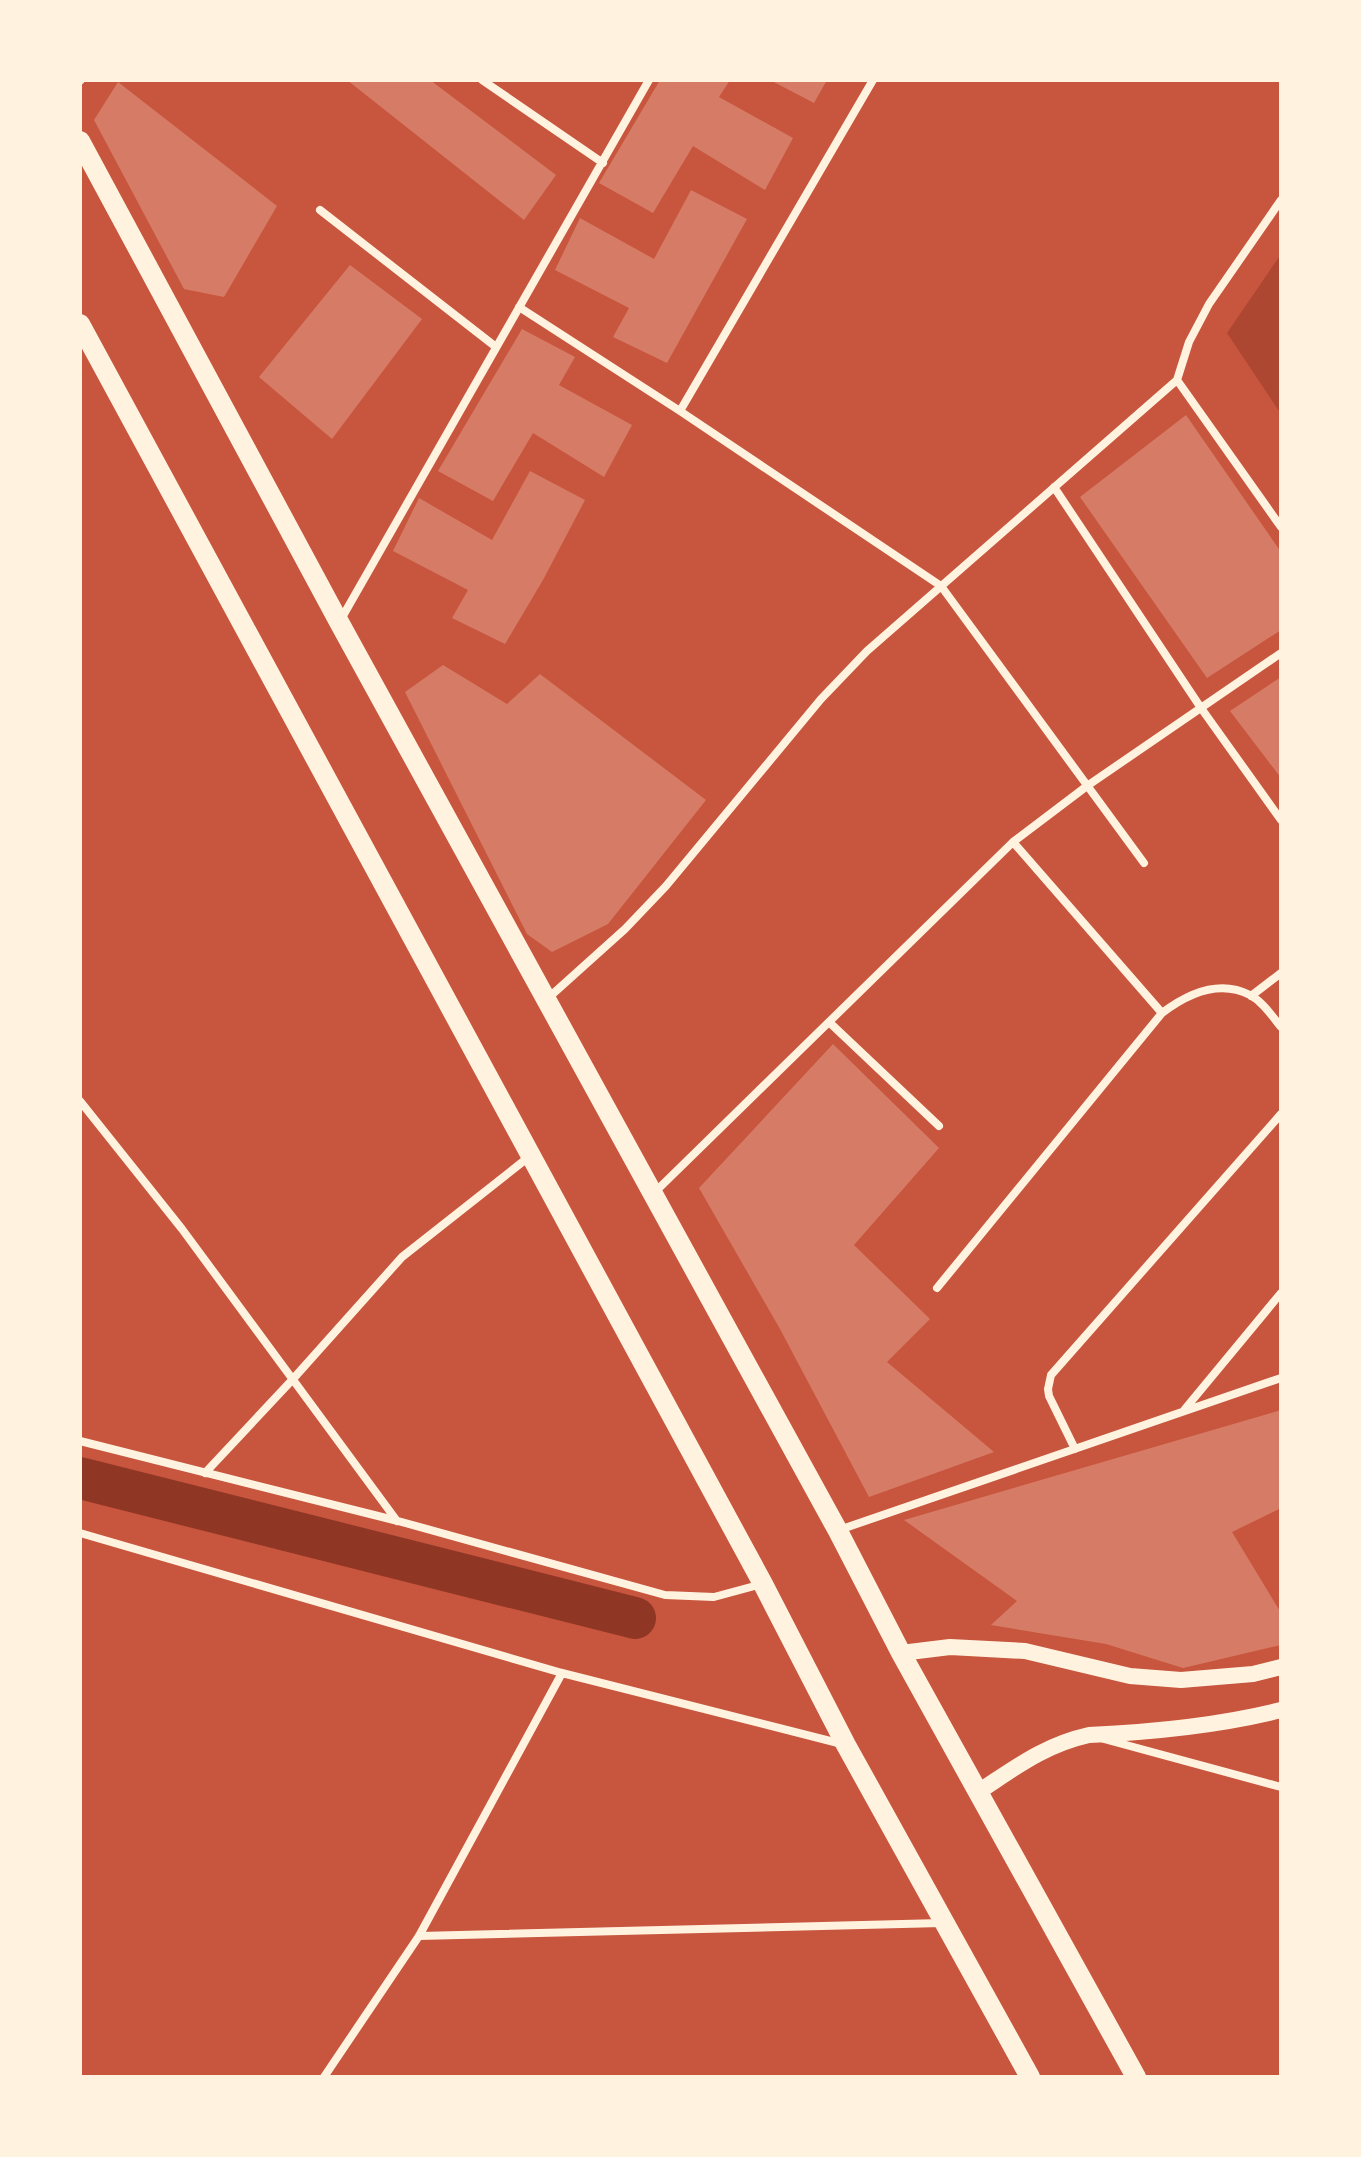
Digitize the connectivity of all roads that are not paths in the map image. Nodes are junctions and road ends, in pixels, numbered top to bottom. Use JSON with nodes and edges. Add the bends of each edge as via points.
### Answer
{"nodes":[{"id":1,"x":482,"y":80,"type":"edge"},
{"id":2,"x":649,"y":80,"type":"edge"},
{"id":3,"x":873,"y":80,"type":"edge"},
{"id":4,"x":80,"y":141,"type":"edge"},
{"id":5,"x":603,"y":163,"type":"junction"},
{"id":6,"x":1281,"y":200,"type":"edge"},
{"id":7,"x":320,"y":210,"type":"dead end"},
{"id":8,"x":519,"y":307,"type":"junction"},
{"id":9,"x":80,"y":324,"type":"edge"},
{"id":10,"x":496,"y":347,"type":"junction"},
{"id":11,"x":1177,"y":380,"type":"junction"},
{"id":12,"x":680,"y":411,"type":"junction"},
{"id":13,"x":1054,"y":487,"type":"junction"},
{"id":14,"x":1281,"y":527,"type":"edge"},
{"id":15,"x":941,"y":586,"type":"junction"},
{"id":16,"x":339,"y":622,"type":"junction"},
{"id":17,"x":1281,"y":653,"type":"edge"},
{"id":18,"x":1201,"y":708,"type":"junction"},
{"id":19,"x":1087,"y":786,"type":"junction"},
{"id":20,"x":1281,"y":820,"type":"edge"},
{"id":21,"x":1013,"y":842,"type":"junction"},
{"id":22,"x":1144,"y":863,"type":"dead end"},
{"id":23,"x":1281,"y":973,"type":"edge"},
{"id":24,"x":1251,"y":996,"type":"junction"},
{"id":25,"x":546,"y":1000,"type":"junction"},
{"id":26,"x":1162,"y":1013,"type":"junction"},
{"id":27,"x":829,"y":1022,"type":"junction"},
{"id":28,"x":1281,"y":1027,"type":"edge"},
{"id":29,"x":80,"y":1101,"type":"edge"},
{"id":30,"x":1281,"y":1114,"type":"edge"},
{"id":31,"x":939,"y":1126,"type":"dead end"},
{"id":32,"x":531,"y":1155,"type":"junction"},
{"id":33,"x":652,"y":1195,"type":"junction"},
{"id":34,"x":937,"y":1288,"type":"dead end"},
{"id":35,"x":1281,"y":1293,"type":"edge"},
{"id":36,"x":1281,"y":1378,"type":"edge"},
{"id":37,"x":293,"y":1379,"type":"junction"},
{"id":38,"x":1183,"y":1412,"type":"junction"},
{"id":39,"x":80,"y":1441,"type":"edge"},
{"id":40,"x":1075,"y":1449,"type":"junction"},
{"id":41,"x":205,"y":1473,"type":"junction"},
{"id":42,"x":398,"y":1521,"type":"junction"},
{"id":43,"x":838,"y":1531,"type":"junction"},
{"id":44,"x":80,"y":1533,"type":"edge"},
{"id":45,"x":763,"y":1584,"type":"junction"},
{"id":46,"x":901,"y":1653,"type":"junction"},
{"id":47,"x":1281,"y":1667,"type":"edge"},
{"id":48,"x":562,"y":1673,"type":"junction"},
{"id":49,"x":1279,"y":1712,"type":"edge"},
{"id":50,"x":1089,"y":1735,"type":"junction"},
{"id":51,"x":846,"y":1745,"type":"junction"},
{"id":52,"x":1281,"y":1787,"type":"edge"},
{"id":53,"x":978,"y":1792,"type":"junction"},
{"id":54,"x":946,"y":1922,"type":"junction"},
{"id":55,"x":419,"y":1936,"type":"junction"},
{"id":56,"x":324,"y":2077,"type":"edge"},
{"id":57,"x":1030,"y":2077,"type":"edge"},
{"id":58,"x":1136,"y":2077,"type":"edge"}],
"edges":[{"from":1,"to":5,"type":"street"},
{"from":2,"to":5,"type":"street"},
{"from":3,"to":12,"type":"street"},
{"from":4,"to":16,"type":"main road"},
{"from":5,"to":8,"type":"street"},
{"from":6,"to":11,"type":"street","via":[[1209,304]]},
{"from":7,"to":10,"type":"street"},
{"from":8,"to":10,"type":"street"},
{"from":8,"to":12,"type":"street"},
{"from":9,"to":32,"type":"main road"},
{"from":10,"to":16,"type":"street"},
{"from":11,"to":13,"type":"street"},
{"from":11,"to":14,"type":"street"},
{"from":12,"to":15,"type":"street"},
{"from":13,"to":15,"type":"street"},
{"from":13,"to":18,"type":"street"},
{"from":15,"to":19,"type":"street"},
{"from":15,"to":25,"type":"street","via":[[821,699],[666,886]]},
{"from":16,"to":25,"type":"main road"},
{"from":17,"to":18,"type":"street"},
{"from":18,"to":19,"type":"street"},
{"from":18,"to":20,"type":"street"},
{"from":19,"to":21,"type":"street"},
{"from":19,"to":22,"type":"street"},
{"from":21,"to":26,"type":"street"},
{"from":21,"to":27,"type":"street"},
{"from":23,"to":24,"type":"street"},
{"from":24,"to":26,"type":"street","via":[[1237,990],[1206,990]]},
{"from":24,"to":28,"type":"street"},
{"from":25,"to":33,"type":"main road"},
{"from":26,"to":34,"type":"street"},
{"from":27,"to":31,"type":"street"},
{"from":27,"to":33,"type":"street"},
{"from":29,"to":37,"type":"street"},
{"from":30,"to":40,"type":"street","via":[[1051,1375],[1049,1396]]},
{"from":32,"to":37,"type":"street","via":[[402,1257]]},
{"from":32,"to":45,"type":"main road"},
{"from":33,"to":43,"type":"main road"},
{"from":35,"to":38,"type":"street"},
{"from":36,"to":38,"type":"street"},
{"from":37,"to":41,"type":"street"},
{"from":37,"to":42,"type":"street"},
{"from":38,"to":40,"type":"street"},
{"from":39,"to":41,"type":"street"},
{"from":40,"to":43,"type":"street"},
{"from":41,"to":42,"type":"street"},
{"from":42,"to":45,"type":"street","via":[[665,1595],[714,1597]]},
{"from":43,"to":46,"type":"main road"},
{"from":44,"to":48,"type":"street"},
{"from":45,"to":51,"type":"main road"},
{"from":46,"to":47,"type":"main road","via":[[950,1647],[1025,1651],[1130,1676],[1181,1680]]},
{"from":46,"to":53,"type":"main road"},
{"from":48,"to":51,"type":"street"},
{"from":48,"to":55,"type":"street"},
{"from":49,"to":50,"type":"main road","via":[[1194,1727]]},
{"from":50,"to":52,"type":"street"},
{"from":50,"to":53,"type":"main road","via":[[1040,1751]]},
{"from":51,"to":54,"type":"main road"},
{"from":53,"to":58,"type":"main road"},
{"from":54,"to":55,"type":"street"},
{"from":54,"to":57,"type":"main road"},
{"from":55,"to":56,"type":"street"}]}
